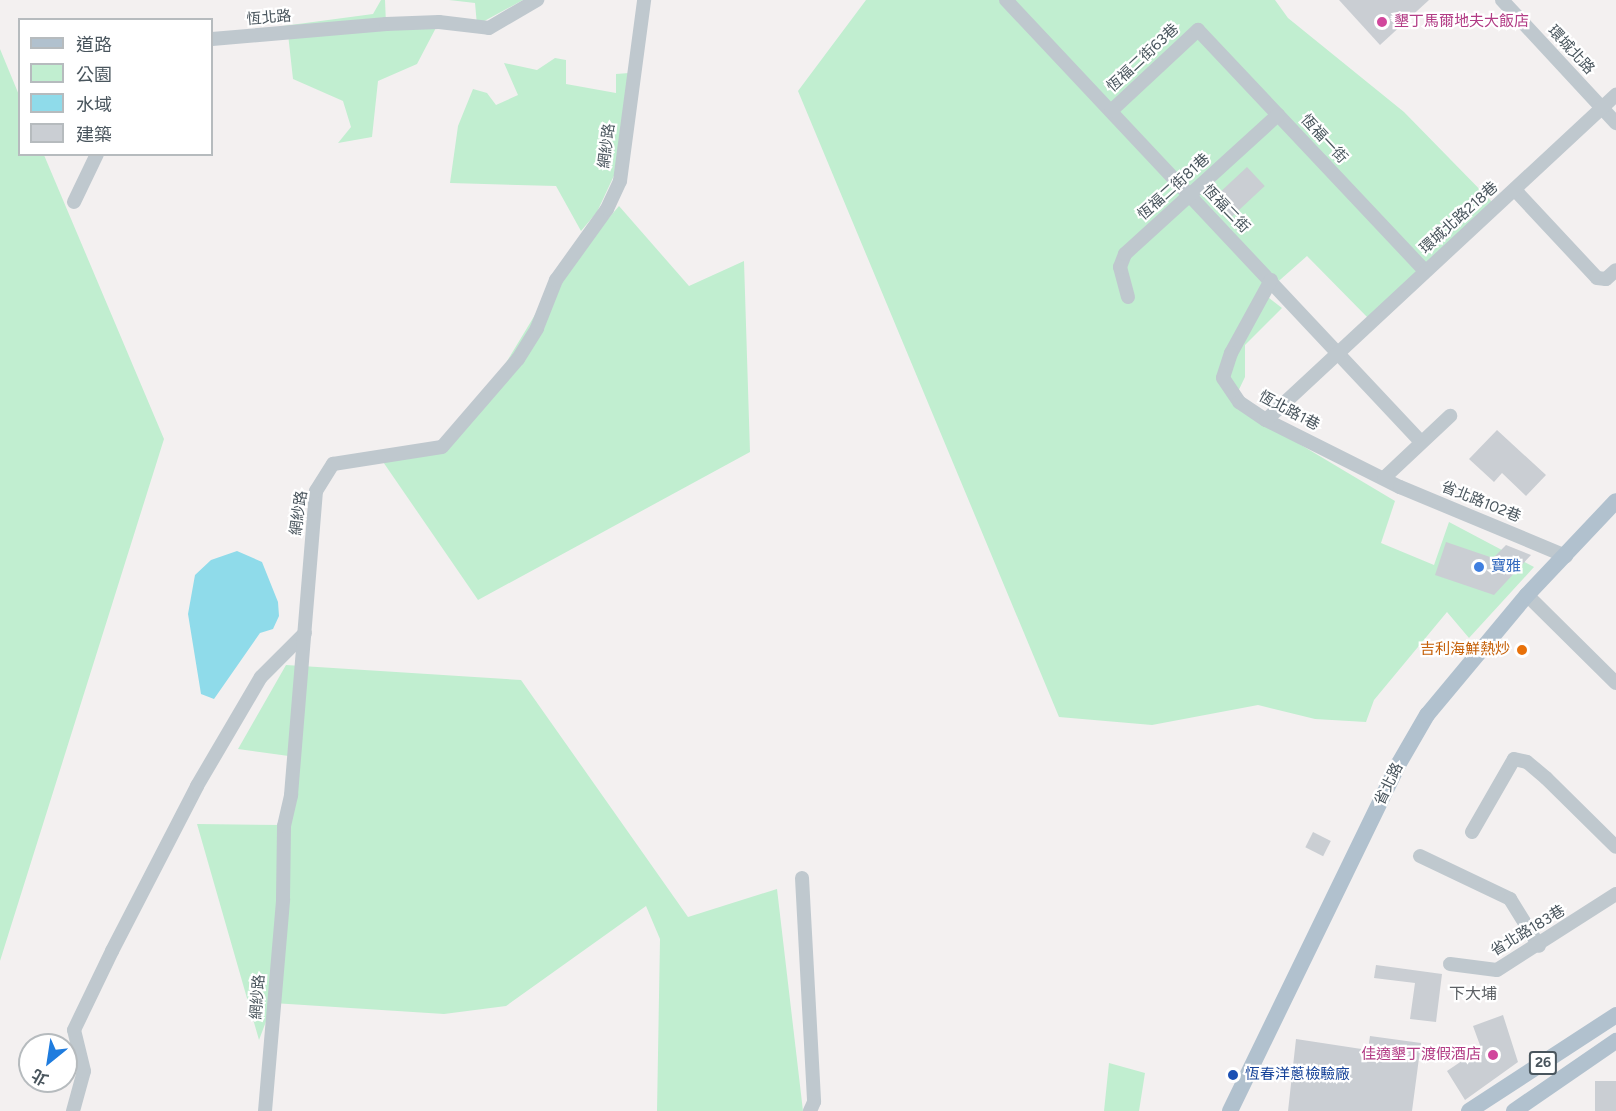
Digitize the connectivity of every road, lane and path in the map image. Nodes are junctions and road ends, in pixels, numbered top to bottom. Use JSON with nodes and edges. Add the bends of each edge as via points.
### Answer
{"nodes":[{"id":1,"x":537,"y":0,"type":"edge"},
{"id":2,"x":644,"y":0,"type":"edge"},
{"id":3,"x":1006,"y":0,"type":"edge"},
{"id":4,"x":1502,"y":0,"type":"edge"},
{"id":5,"x":1198,"y":30,"type":"joint"},
{"id":6,"x":213,"y":39,"type":"edge"},
{"id":7,"x":1616,"y":95,"type":"edge"},
{"id":8,"x":1602,"y":108,"type":"junction"},
{"id":9,"x":1111,"y":111,"type":"junction"},
{"id":10,"x":1278,"y":115,"type":"junction"},
{"id":11,"x":1616,"y":123,"type":"edge"},
{"id":12,"x":96,"y":156,"type":"edge"},
{"id":13,"x":1515,"y":190,"type":"junction"},
{"id":14,"x":1189,"y":195,"type":"junction"},
{"id":15,"x":74,"y":202,"type":"dead end"},
{"id":16,"x":1616,"y":270,"type":"edge"},
{"id":17,"x":1425,"y":272,"type":"junction"},
{"id":18,"x":1271,"y":280,"type":"junction"},
{"id":19,"x":1128,"y":297,"type":"dead end"},
{"id":20,"x":1339,"y":352,"type":"junction"},
{"id":21,"x":1450,"y":416,"type":"dead end"},
{"id":22,"x":1266,"y":420,"type":"junction"},
{"id":23,"x":1421,"y":441,"type":"junction"},
{"id":24,"x":1384,"y":478,"type":"junction"},
{"id":25,"x":1616,"y":501,"type":"edge"},
{"id":26,"x":1566,"y":556,"type":"junction"},
{"id":27,"x":1527,"y":596,"type":"junction"},
{"id":28,"x":305,"y":633,"type":"junction"},
{"id":29,"x":1616,"y":683,"type":"edge"},
{"id":30,"x":1472,"y":832,"type":"dead end"},
{"id":31,"x":1616,"y":847,"type":"edge"},
{"id":32,"x":1420,"y":856,"type":"dead end"},
{"id":33,"x":802,"y":878,"type":"dead end"},
{"id":34,"x":1616,"y":894,"type":"edge"},
{"id":35,"x":1539,"y":946,"type":"junction"},
{"id":36,"x":1450,"y":964,"type":"dead end"},
{"id":37,"x":1616,"y":1015,"type":"edge"},
{"id":38,"x":1616,"y":1041,"type":"edge"},
{"id":39,"x":73,"y":1111,"type":"edge"},
{"id":40,"x":265,"y":1111,"type":"edge"},
{"id":41,"x":810,"y":1111,"type":"edge"},
{"id":42,"x":1230,"y":1111,"type":"edge"},
{"id":43,"x":1470,"y":1111,"type":"edge"},
{"id":44,"x":1514,"y":1111,"type":"edge"}],
"edges":[{"from":1,"to":6,"type":"street","name":"恆北路","via":[[489,28],[439,22]]},
{"from":2,"to":28,"type":"street","name":"網紗路","via":[[620,181],[607,209],[556,280],[537,328],[518,359],[442,447],[333,464],[316,491]]},
{"from":3,"to":9,"type":"street","name":"恆福二街"},
{"from":4,"to":8,"type":"street","name":"環城北路"},
{"from":5,"to":9,"type":"street","name":"恆福二街63巷"},
{"from":5,"to":10,"type":"street","name":"恆福一街"},
{"from":7,"to":8,"type":"street","name":"環城北路218巷"},
{"from":8,"to":11,"type":"street","name":"環城北路"},
{"from":8,"to":13,"type":"street","name":"環城北路218巷"},
{"from":9,"to":14,"type":"street","name":"恆福二街"},
{"from":10,"to":14,"type":"street","name":"恆福二街81巷"},
{"from":10,"to":17,"type":"street","name":"恆福一街"},
{"from":12,"to":15,"type":"street"},
{"from":13,"to":16,"type":"street","via":[[1597,278],[1606,279]]},
{"from":13,"to":17,"type":"street","name":"環城北路218巷"},
{"from":14,"to":18,"type":"street","name":"恆福二街"},
{"from":14,"to":19,"type":"street","name":"恆福二街81巷","via":[[1125,254],[1120,267]]},
{"from":17,"to":20,"type":"street","name":"環城北路218巷"},
{"from":18,"to":20,"type":"street","name":"恆福二街"},
{"from":18,"to":22,"type":"street","name":"恆北路1巷","via":[[1231,354],[1223,378],[1239,402]]},
{"from":20,"to":22,"type":"street","name":"環城北路218巷"},
{"from":20,"to":23,"type":"street","name":"恆福二街"},
{"from":21,"to":23,"type":"street"},
{"from":22,"to":24,"type":"street","name":"恆北路1巷"},
{"from":23,"to":24,"type":"street"},
{"from":24,"to":26,"type":"street","name":"省北路102巷"},
{"from":25,"to":26,"type":"main road","name":"省北路"},
{"from":26,"to":27,"type":"main road","name":"省北路"},
{"from":27,"to":29,"type":"street"},
{"from":27,"to":42,"type":"main road","name":"省北路","via":[[1445,691],[1398,765]]},
{"from":28,"to":39,"type":"street","via":[[261,677],[197,786],[112,951],[74,1030],[84,1071]]},
{"from":28,"to":40,"type":"street","name":"網紗路","via":[[291,795],[284,826],[283,899]]},
{"from":30,"to":31,"type":"street","via":[[1514,759],[1527,762],[1546,778]]},
{"from":32,"to":35,"type":"street","via":[[1510,899]]},
{"from":33,"to":41,"type":"street","via":[[814,1102]]},
{"from":34,"to":35,"type":"street","name":"省北路183巷"},
{"from":35,"to":36,"type":"street","name":"省北路183巷","via":[[1497,970]]},
{"from":37,"to":43,"type":"main road","number":"26"},
{"from":38,"to":44,"type":"main road","number":"26"}]}
